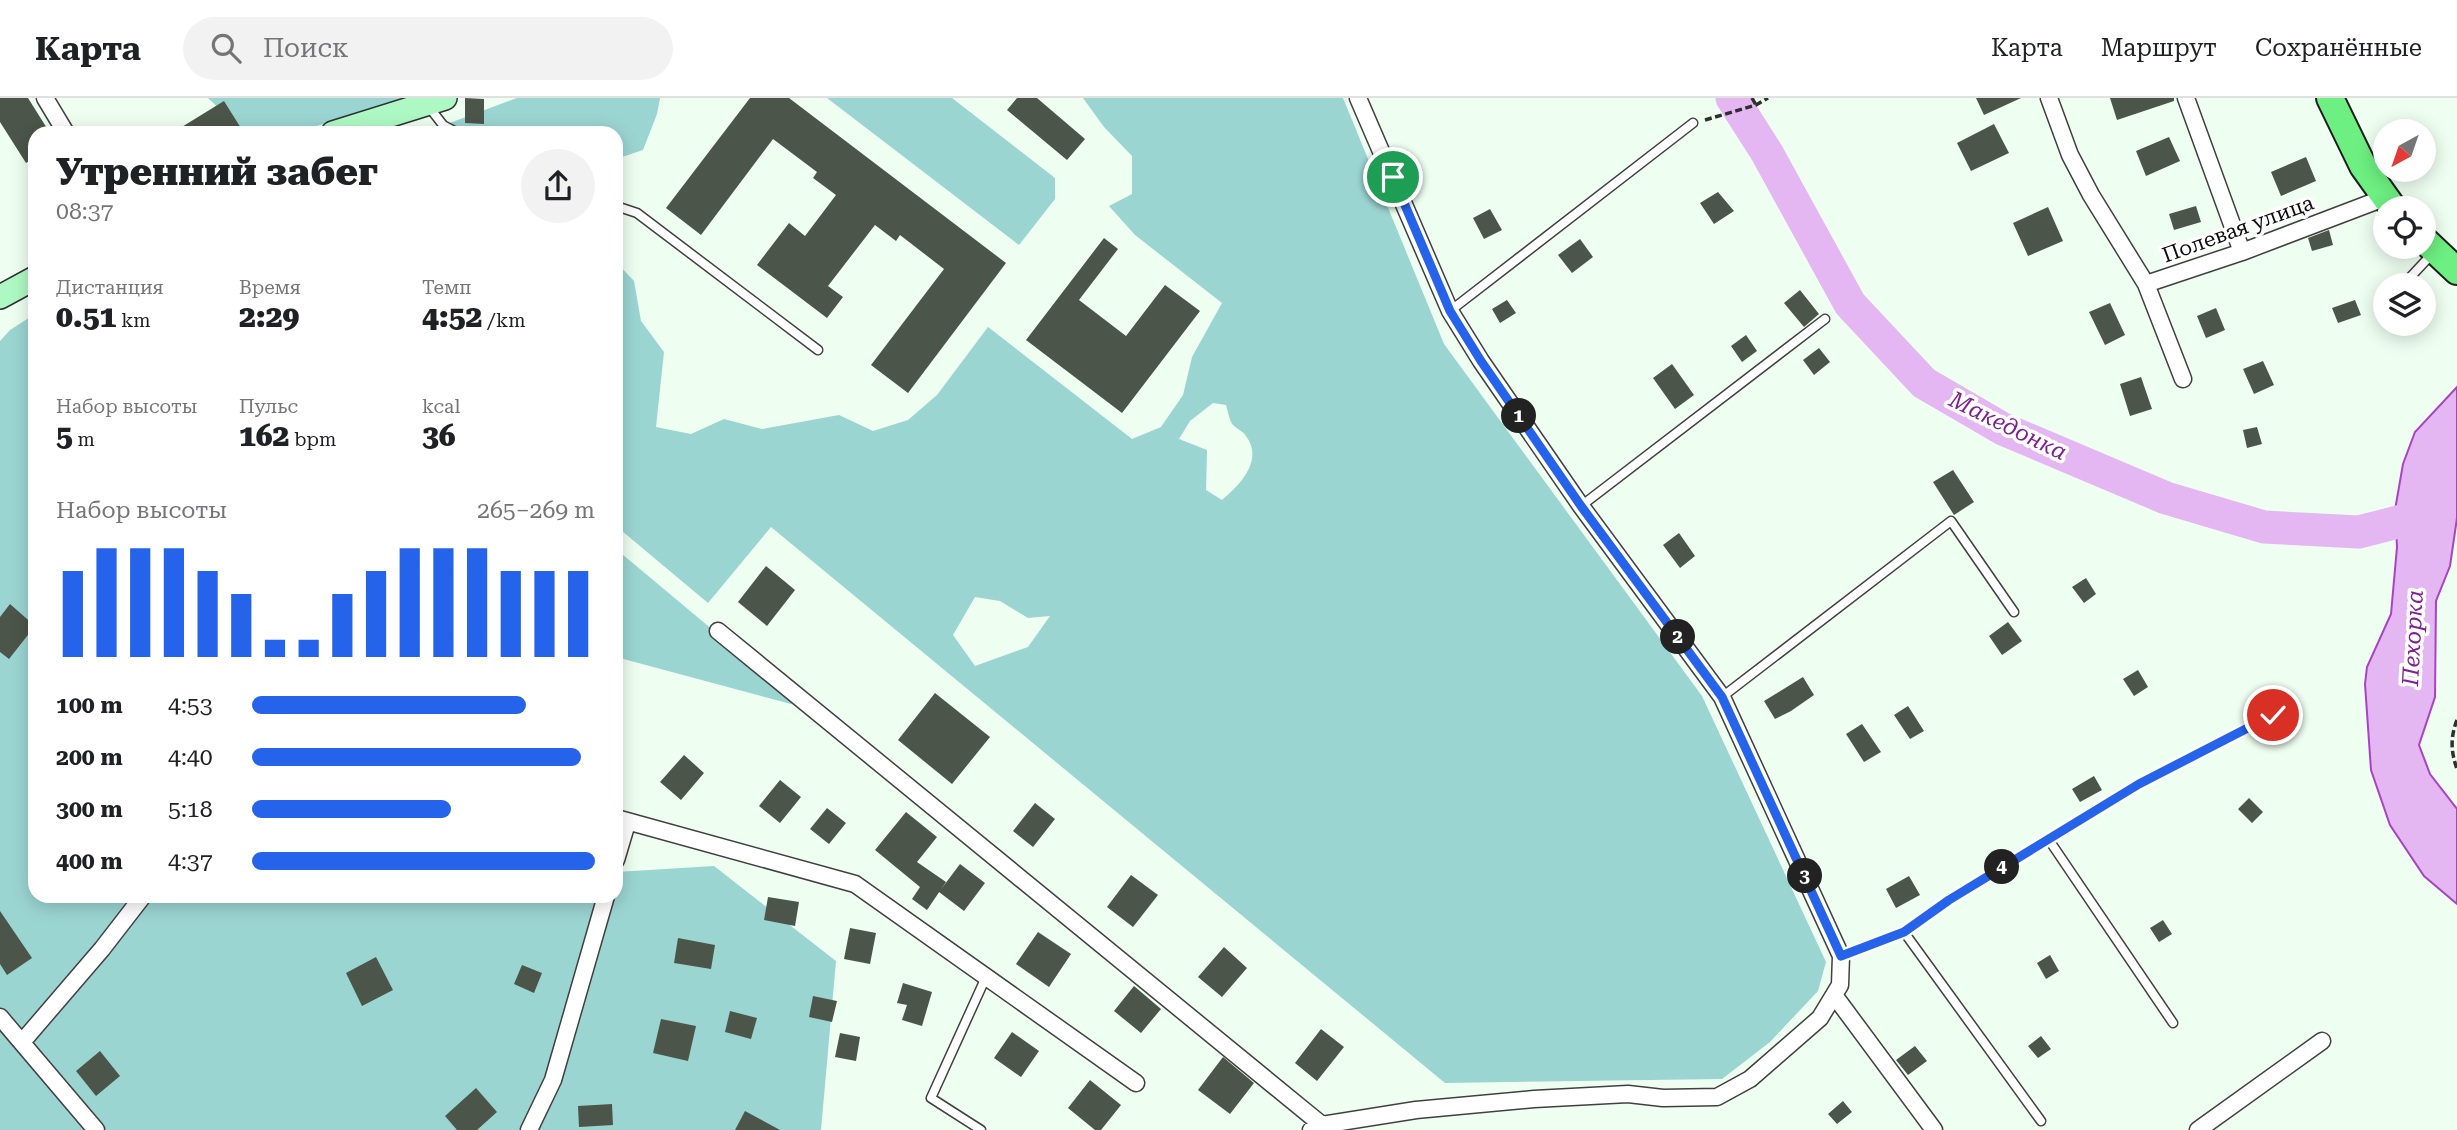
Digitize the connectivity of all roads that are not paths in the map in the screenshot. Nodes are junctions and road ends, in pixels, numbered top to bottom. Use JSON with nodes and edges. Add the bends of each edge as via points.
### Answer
{"nodes":[{"id":1,"x":45,"y":98,"type":"edge"},
{"id":2,"x":1358,"y":98,"type":"edge"},
{"id":3,"x":2049,"y":98,"type":"edge"},
{"id":4,"x":2186,"y":98,"type":"edge"},
{"id":5,"x":2330,"y":98,"type":"edge"},
{"id":6,"x":436,"y":101,"type":"edge"},
{"id":7,"x":1693,"y":123,"type":"dead end"},
{"id":8,"x":62,"y":126,"type":"edge"},
{"id":9,"x":356,"y":126,"type":"edge"},
{"id":10,"x":445,"y":126,"type":"edge"},
{"id":11,"x":2383,"y":196,"type":"edge"},
{"id":12,"x":2373,"y":208,"type":"edge"},
{"id":13,"x":623,"y":209,"type":"edge"},
{"id":14,"x":2242,"y":252,"type":"junction"},
{"id":15,"x":2436,"y":252,"type":"edge"},
{"id":16,"x":2457,"y":271,"type":"edge"},
{"id":17,"x":28,"y":282,"type":"edge"},
{"id":18,"x":2146,"y":284,"type":"junction"},
{"id":19,"x":0,"y":297,"type":"edge"},
{"id":20,"x":1450,"y":311,"type":"junction"},
{"id":21,"x":1825,"y":319,"type":"dead end"},
{"id":22,"x":818,"y":350,"type":"dead end"},
{"id":23,"x":2183,"y":379,"type":"dead end"},
{"id":24,"x":1581,"y":506,"type":"junction"},
{"id":25,"x":2014,"y":612,"type":"dead end"},
{"id":26,"x":718,"y":631,"type":"dead end"},
{"id":27,"x":1722,"y":697,"type":"junction"},
{"id":28,"x":2273,"y":715,"type":"dead end"},
{"id":29,"x":623,"y":821,"type":"edge"},
{"id":30,"x":2049,"y":840,"type":"junction"},
{"id":31,"x":138,"y":903,"type":"edge"},
{"id":32,"x":604,"y":903,"type":"edge"},
{"id":33,"x":1904,"y":932,"type":"junction"},
{"id":34,"x":1841,"y":956,"type":"junction"},
{"id":35,"x":986,"y":977,"type":"junction"},
{"id":36,"x":1834,"y":995,"type":"junction"},
{"id":37,"x":0,"y":1017,"type":"edge"},
{"id":38,"x":2173,"y":1023,"type":"dead end"},
{"id":39,"x":23,"y":1041,"type":"junction"},
{"id":40,"x":2322,"y":1041,"type":"dead end"},
{"id":41,"x":1136,"y":1083,"type":"dead end"},
{"id":42,"x":2041,"y":1121,"type":"dead end"},
{"id":43,"x":1317,"y":1128,"type":"edge"},
{"id":44,"x":96,"y":1130,"type":"edge"},
{"id":45,"x":529,"y":1130,"type":"edge"},
{"id":46,"x":981,"y":1130,"type":"edge"},
{"id":47,"x":1934,"y":1130,"type":"edge"},
{"id":48,"x":2198,"y":1130,"type":"edge"}],
"edges":[{"from":1,"to":8,"type":"street"},
{"from":2,"to":20,"type":"street"},
{"from":3,"to":18,"type":"street","name":"Полевая улица","via":[[2085,185]]},
{"from":4,"to":14,"type":"street"},
{"from":5,"to":11,"type":"main road"},
{"from":6,"to":9,"type":"main road"},
{"from":6,"to":10,"type":"lane"},
{"from":7,"to":20,"type":"lane"},
{"from":12,"to":14,"type":"street","name":"Полевая улица"},
{"from":13,"to":22,"type":"lane","via":[[637,214]]},
{"from":14,"to":18,"type":"street","name":"Полевая улица"},
{"from":15,"to":16,"type":"main road"},
{"from":17,"to":19,"type":"main road"},
{"from":18,"to":23,"type":"street"},
{"from":20,"to":24,"type":"street"},
{"from":21,"to":24,"type":"lane"},
{"from":24,"to":27,"type":"street"},
{"from":25,"to":27,"type":"lane","via":[[1951,521]]},
{"from":26,"to":43,"type":"street"},
{"from":27,"to":34,"type":"street"},
{"from":28,"to":30,"type":"lane","via":[[2139,784]]},
{"from":29,"to":35,"type":"street","via":[[855,884]]},
{"from":30,"to":33,"type":"lane"},
{"from":30,"to":38,"type":"lane"},
{"from":31,"to":39,"type":"street"},
{"from":32,"to":45,"type":"street","via":[[553,1080]]},
{"from":33,"to":34,"type":"lane"},
{"from":33,"to":42,"type":"lane"},
{"from":34,"to":36,"type":"street","via":[[1840,985]]},
{"from":35,"to":41,"type":"street"},
{"from":35,"to":46,"type":"lane","via":[[932,1098]]},
{"from":36,"to":43,"type":"street","via":[[1820,1018],[1750,1079],[1717,1097],[1628,1094],[1534,1099],[1416,1110]]},
{"from":36,"to":47,"type":"street"},
{"from":37,"to":39,"type":"street"},
{"from":39,"to":44,"type":"street"},
{"from":40,"to":48,"type":"street"}]}
